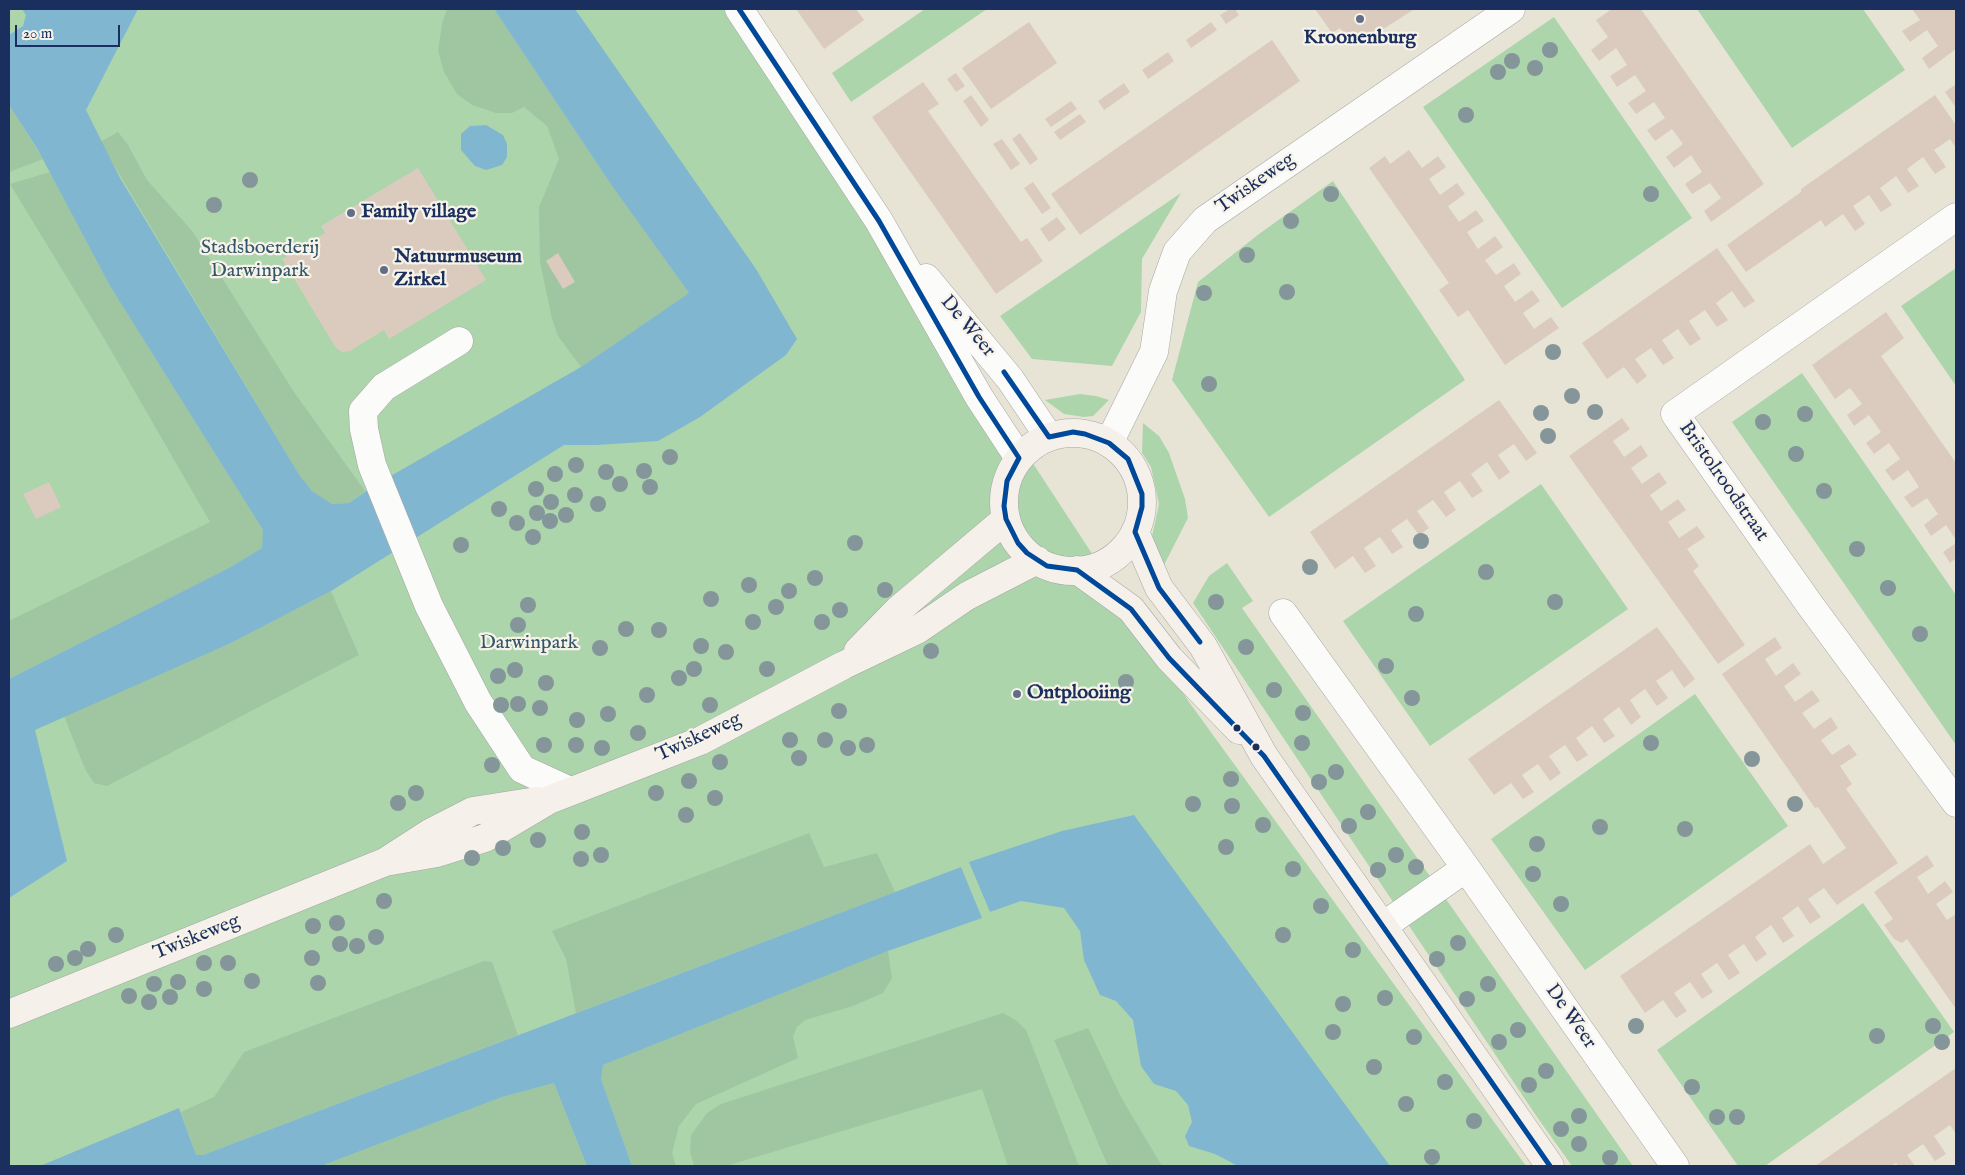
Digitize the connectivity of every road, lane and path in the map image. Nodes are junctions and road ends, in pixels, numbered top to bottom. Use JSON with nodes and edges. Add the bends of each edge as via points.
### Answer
{"nodes":[{"id":1,"x":739,"y":9,"type":"edge"},
{"id":2,"x":1511,"y":9,"type":"edge"},
{"id":3,"x":1956,"y":217,"type":"edge"},
{"id":4,"x":879,"y":221,"type":"junction"},
{"id":5,"x":459,"y":341,"type":"dead end"},
{"id":6,"x":1049,"y":437,"type":"junction"},
{"id":7,"x":1109,"y":442,"type":"junction"},
{"id":8,"x":1019,"y":458,"type":"junction"},
{"id":9,"x":1006,"y":520,"type":"junction"},
{"id":10,"x":1135,"y":532,"type":"junction"},
{"id":11,"x":1038,"y":560,"type":"junction"},
{"id":12,"x":1077,"y":570,"type":"junction"},
{"id":13,"x":1283,"y":613,"type":"dead end"},
{"id":14,"x":844,"y":665,"type":"junction"},
{"id":15,"x":1264,"y":756,"type":"junction"},
{"id":16,"x":559,"y":795,"type":"junction"},
{"id":17,"x":1956,"y":803,"type":"edge"},
{"id":18,"x":1466,"y":868,"type":"junction"},
{"id":19,"x":1383,"y":926,"type":"junction"},
{"id":20,"x":9,"y":1014,"type":"edge"},
{"id":21,"x":1550,"y":1166,"type":"edge"},
{"id":22,"x":1675,"y":1166,"type":"edge"}],
"edges":[{"from":1,"to":4,"type":"street","name":"De Weer"},
{"from":2,"to":7,"type":"street","name":"Twiskeweg","via":[[1205,220],[1177,252],[1163,291],[1154,352]]},
{"from":3,"to":17,"type":"street","name":"Bristolroodstraat","via":[[1675,414]]},
{"from":4,"to":6,"type":"street","name":"De Weer","via":[[1010,379]]},
{"from":4,"to":8,"type":"street","name":"De Weer","via":[[979,397]]},
{"from":5,"to":16,"type":"street","via":[[384,387],[363,410],[364,429],[372,465],[429,606],[478,702],[522,769]]},
{"from":6,"to":7,"type":"main road","via":[[1079,433]]},
{"from":6,"to":8,"type":"main road"},
{"from":7,"to":10,"type":"main road","via":[[1128,459],[1139,482],[1142,507]]},
{"from":8,"to":9,"type":"main road","via":[[1004,493]]},
{"from":9,"to":11,"type":"main road","via":[[1018,543]]},
{"from":9,"to":14,"type":"main road","name":"Twiskeweg","via":[[898,610]]},
{"from":10,"to":12,"type":"main road","via":[[1112,559],[1089,569]]},
{"from":10,"to":15,"type":"main road","via":[[1158,588],[1203,646]]},
{"from":11,"to":12,"type":"main road","via":[[1056,568]]},
{"from":11,"to":14,"type":"main road","name":"Twiskeweg","via":[[967,596],[917,630]]},
{"from":12,"to":15,"type":"main road","via":[[1131,609],[1169,658]]},
{"from":13,"to":18,"type":"street","name":"De Weer"},
{"from":14,"to":16,"type":"main road","name":"Twiskeweg","via":[[700,740]]},
{"from":15,"to":19,"type":"main road"},
{"from":16,"to":20,"type":"main road","name":"Twiskeweg","via":[[484,838],[437,853],[386,862]]},
{"from":18,"to":19,"type":"street"},
{"from":18,"to":22,"type":"street","name":"De Weer"},
{"from":19,"to":21,"type":"main road"}]}
